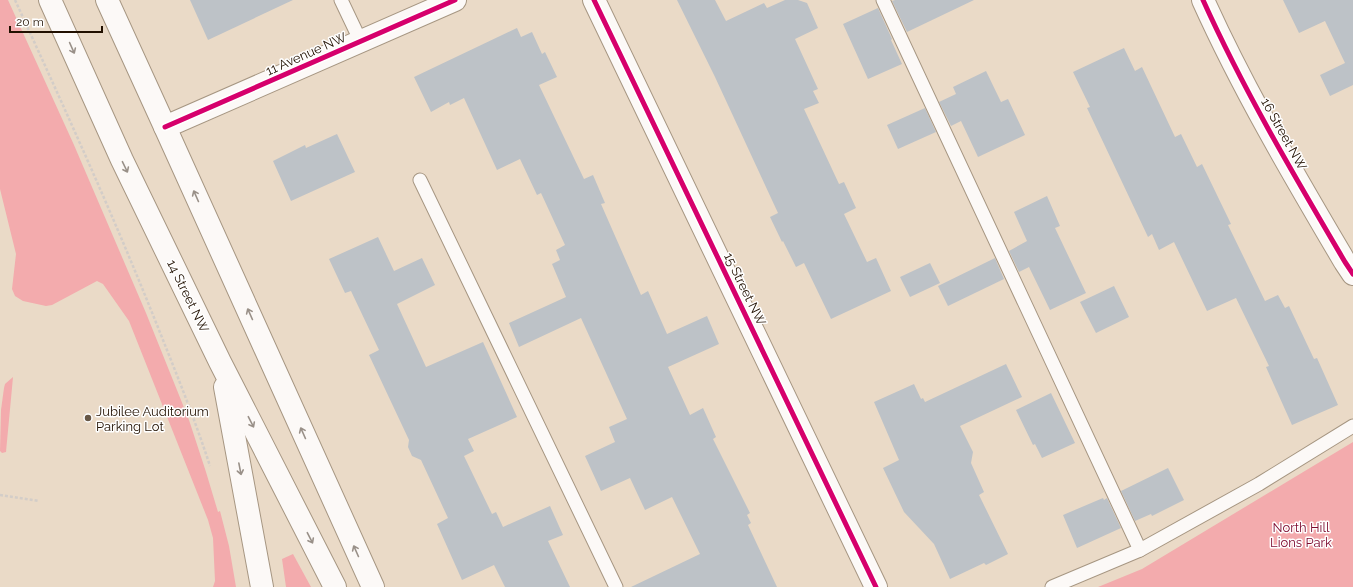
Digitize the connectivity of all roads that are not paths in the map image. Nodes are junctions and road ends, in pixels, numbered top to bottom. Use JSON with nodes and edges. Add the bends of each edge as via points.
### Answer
{"nodes":[{"id":1,"x":50,"y":0,"type":"edge"},
{"id":2,"x":106,"y":0,"type":"edge"},
{"id":3,"x":341,"y":0,"type":"edge"},
{"id":4,"x":455,"y":0,"type":"edge"},
{"id":5,"x":594,"y":0,"type":"edge"},
{"id":6,"x":883,"y":0,"type":"edge"},
{"id":7,"x":1203,"y":0,"type":"edge"},
{"id":8,"x":361,"y":42,"type":"junction"},
{"id":9,"x":165,"y":127,"type":"junction"},
{"id":10,"x":420,"y":180,"type":"dead end"},
{"id":11,"x":1353,"y":274,"type":"edge"},
{"id":12,"x":220,"y":362,"type":"junction"},
{"id":13,"x":1353,"y":426,"type":"edge"},
{"id":14,"x":1140,"y":550,"type":"junction"},
{"id":15,"x":262,"y":587,"type":"edge"},
{"id":16,"x":335,"y":587,"type":"edge"},
{"id":17,"x":372,"y":587,"type":"edge"},
{"id":18,"x":616,"y":587,"type":"edge"},
{"id":19,"x":876,"y":587,"type":"edge"},
{"id":20,"x":1052,"y":587,"type":"edge"}],
"edges":[{"from":1,"to":12,"type":"main road","name":"14 Street NW","one_way":true,"via":[[122,160]]},
{"from":2,"to":9,"type":"main road"},
{"from":3,"to":8,"type":"lane"},
{"from":4,"to":8,"type":"main road","name":"11 Avenue NW"},
{"from":5,"to":19,"type":"main road","name":"15 Street NW"},
{"from":6,"to":14,"type":"lane"},
{"from":7,"to":11,"type":"main road","name":"16 Street NW","via":[[1278,149]]},
{"from":8,"to":9,"type":"main road","name":"11 Avenue NW"},
{"from":17,"to":9,"type":"main road","one_way":true},
{"from":10,"to":18,"type":"lane"},
{"from":12,"to":15,"type":"main road","one_way":true},
{"from":12,"to":16,"type":"main road","name":"14 Street NW","one_way":true},
{"from":13,"to":14,"type":"lane","via":[[1259,484]]},
{"from":14,"to":20,"type":"lane"}]}
